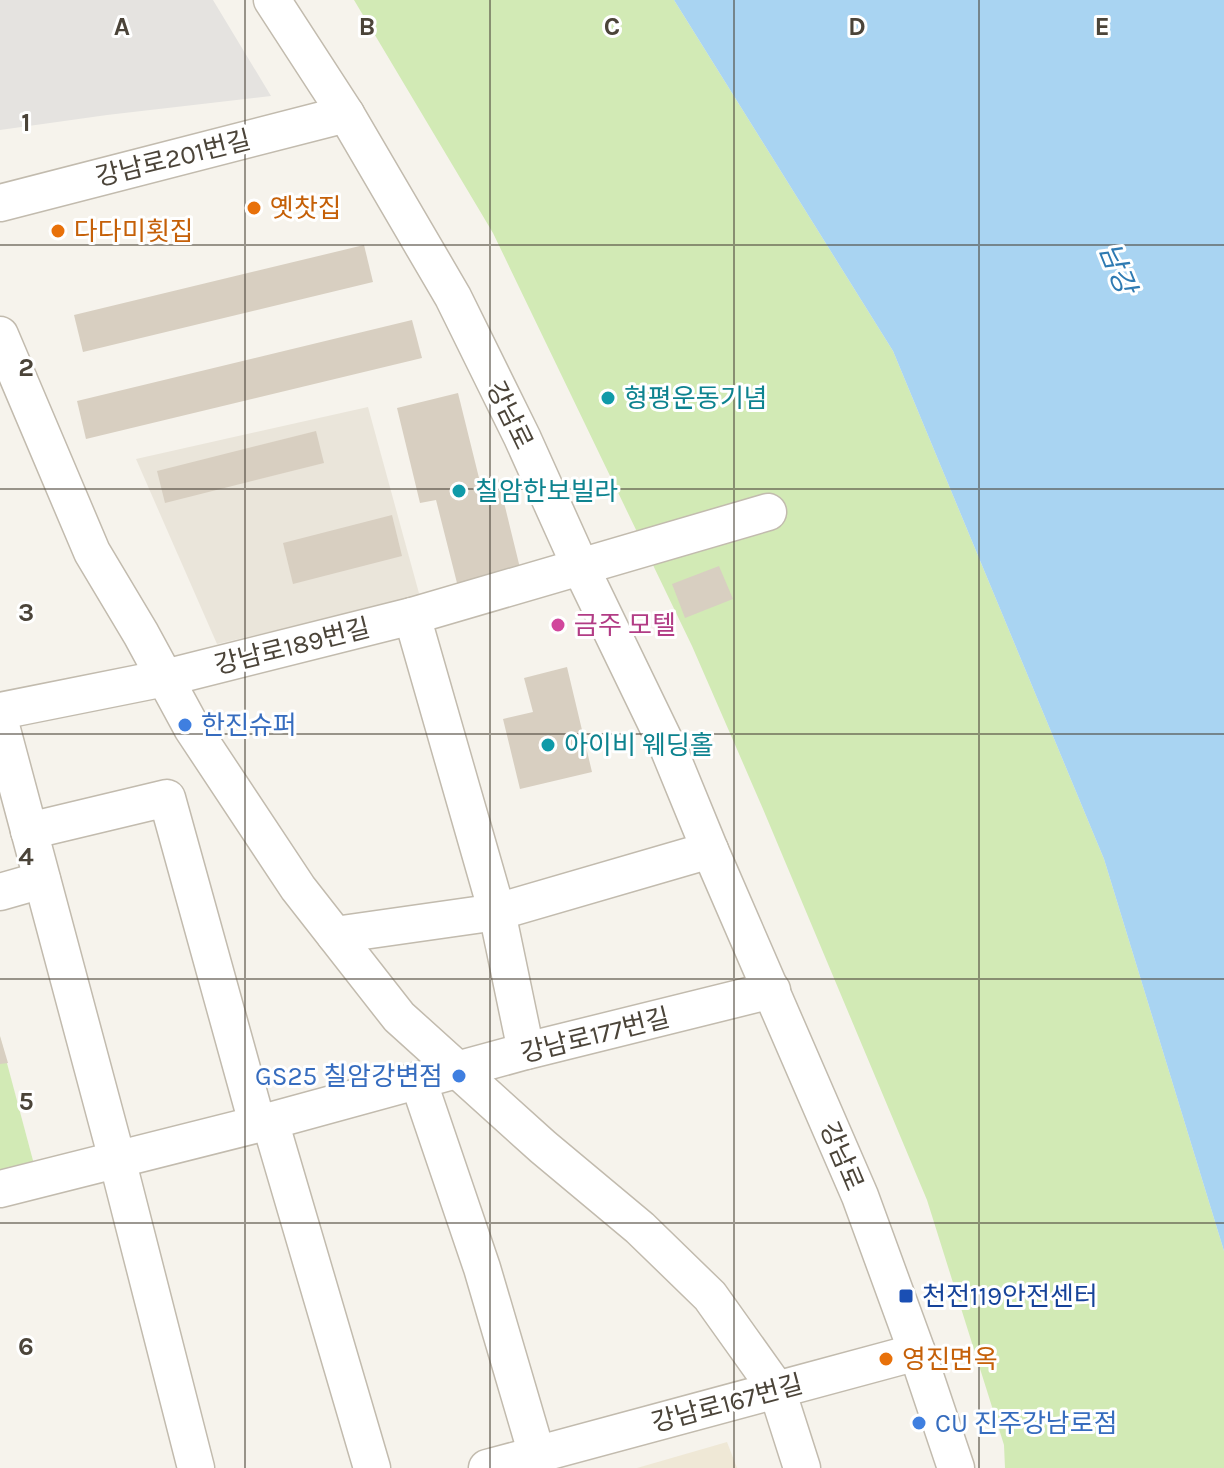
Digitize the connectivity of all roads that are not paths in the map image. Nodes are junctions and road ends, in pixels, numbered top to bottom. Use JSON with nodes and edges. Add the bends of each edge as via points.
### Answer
{"nodes":[{"id":1,"x":272,"y":0,"type":"edge"},
{"id":2,"x":346,"y":114,"type":"junction"},
{"id":3,"x":0,"y":203,"type":"edge"},
{"id":4,"x":0,"y":335,"type":"edge"},
{"id":5,"x":768,"y":512,"type":"dead end"},
{"id":6,"x":581,"y":568,"type":"junction"},
{"id":7,"x":412,"y":616,"type":"junction"},
{"id":8,"x":165,"y":678,"type":"junction"},
{"id":9,"x":0,"y":711,"type":"edge"},
{"id":10,"x":0,"y":722,"type":"edge"},
{"id":11,"x":29,"y":831,"type":"junction"},
{"id":12,"x":710,"y":850,"type":"junction"},
{"id":13,"x":42,"y":880,"type":"junction"},
{"id":14,"x":0,"y":892,"type":"edge"},
{"id":15,"x":497,"y":912,"type":"junction"},
{"id":16,"x":335,"y":935,"type":"junction"},
{"id":17,"x":772,"y":990,"type":"junction"},
{"id":18,"x":526,"y":1051,"type":"junction"},
{"id":19,"x":460,"y":1070,"type":"junction"},
{"id":20,"x":418,"y":1080,"type":"junction"},
{"id":21,"x":264,"y":1122,"type":"junction"},
{"id":22,"x":117,"y":1159,"type":"junction"},
{"id":23,"x":0,"y":1189,"type":"edge"},
{"id":24,"x":917,"y":1352,"type":"junction"},
{"id":25,"x":777,"y":1390,"type":"junction"},
{"id":26,"x":537,"y":1455,"type":"junction"},
{"id":27,"x":196,"y":1468,"type":"edge"},
{"id":28,"x":372,"y":1468,"type":"edge"},
{"id":29,"x":487,"y":1468,"type":"edge"},
{"id":30,"x":802,"y":1468,"type":"edge"},
{"id":31,"x":956,"y":1468,"type":"edge"}],
"edges":[{"from":1,"to":2,"type":"street","name":"강남로"},
{"from":2,"to":3,"type":"street","name":"강남로201번길"},
{"from":2,"to":6,"type":"street","name":"강남로","via":[[453,297]]},
{"from":4,"to":8,"type":"street","via":[[92,552]]},
{"from":5,"to":6,"type":"street","name":"강남로189번길"},
{"from":6,"to":7,"type":"street","name":"강남로189번길"},
{"from":6,"to":12,"type":"street","name":"강남로","via":[[669,750]]},
{"from":7,"to":8,"type":"street","name":"강남로189번길"},
{"from":7,"to":15,"type":"street"},
{"from":8,"to":9,"type":"street","name":"강남로189번길"},
{"from":8,"to":16,"type":"street","via":[[192,728]]},
{"from":10,"to":11,"type":"street"},
{"from":11,"to":13,"type":"street"},
{"from":11,"to":21,"type":"street","via":[[167,798]]},
{"from":12,"to":15,"type":"street"},
{"from":12,"to":17,"type":"street","name":"강남로"},
{"from":13,"to":14,"type":"street"},
{"from":13,"to":22,"type":"street"},
{"from":15,"to":16,"type":"street"},
{"from":15,"to":18,"type":"street"},
{"from":16,"to":19,"type":"street","via":[[399,1017]]},
{"from":17,"to":18,"type":"street","name":"강남로177번길"},
{"from":17,"to":24,"type":"street","name":"강남로","via":[[860,1196]]},
{"from":18,"to":19,"type":"street","name":"강남로177번길"},
{"from":19,"to":20,"type":"street","name":"강남로177번길"},
{"from":19,"to":25,"type":"street","via":[[710,1296]]},
{"from":20,"to":21,"type":"street","name":"강남로177번길"},
{"from":20,"to":26,"type":"street","via":[[482,1268]]},
{"from":21,"to":22,"type":"street","name":"강남로177번길"},
{"from":21,"to":28,"type":"street"},
{"from":22,"to":23,"type":"street","name":"강남로177번길"},
{"from":22,"to":27,"type":"street"},
{"from":24,"to":25,"type":"street","name":"강남로167번길"},
{"from":24,"to":31,"type":"street","name":"강남로"},
{"from":25,"to":26,"type":"street","name":"강남로167번길"},
{"from":25,"to":30,"type":"street"},
{"from":26,"to":29,"type":"street","name":"강남로167번길"}]}
